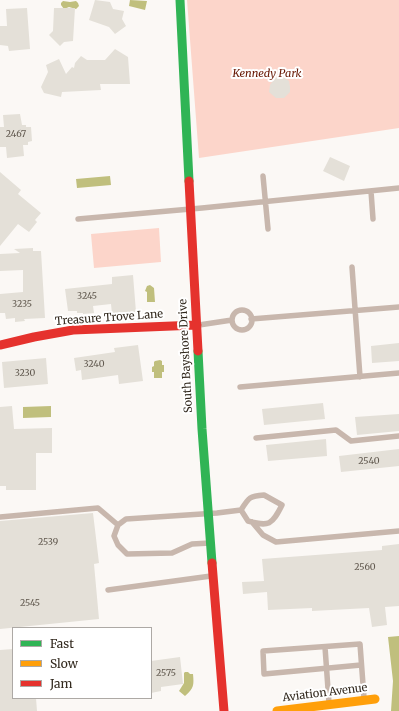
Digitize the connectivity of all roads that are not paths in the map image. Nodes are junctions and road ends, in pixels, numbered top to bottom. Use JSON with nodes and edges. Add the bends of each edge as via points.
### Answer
{"nodes":[{"id":1,"x":180,"y":0,"type":"edge"},
{"id":2,"x":263,"y":176,"type":"dead end"},
{"id":3,"x":399,"y":188,"type":"edge"},
{"id":4,"x":371,"y":191,"type":"junction"},
{"id":5,"x":266,"y":202,"type":"junction"},
{"id":6,"x":190,"y":209,"type":"junction"},
{"id":7,"x":78,"y":219,"type":"dead end"},
{"id":8,"x":373,"y":219,"type":"dead end"},
{"id":9,"x":268,"y":230,"type":"dead end"},
{"id":10,"x":352,"y":266,"type":"dead end"},
{"id":11,"x":399,"y":307,"type":"edge"},
{"id":12,"x":355,"y":311,"type":"junction"},
{"id":13,"x":251,"y":319,"type":"junction"},
{"id":14,"x":232,"y":320,"type":"junction"},
{"id":15,"x":197,"y":325,"type":"junction"},
{"id":16,"x":0,"y":345,"type":"edge"},
{"id":17,"x":399,"y":373,"type":"edge"},
{"id":18,"x":360,"y":376,"type":"junction"},
{"id":19,"x":240,"y":387,"type":"dead end"},
{"id":20,"x":399,"y":436,"type":"edge"},
{"id":21,"x":256,"y":438,"type":"dead end"},
{"id":22,"x":241,"y":510,"type":"junction"},
{"id":23,"x":208,"y":514,"type":"junction"},
{"id":24,"x":0,"y":517,"type":"edge"},
{"id":25,"x":252,"y":522,"type":"junction"},
{"id":26,"x":118,"y":525,"type":"junction"},
{"id":27,"x":399,"y":531,"type":"edge"},
{"id":28,"x":210,"y":543,"type":"junction"},
{"id":29,"x":213,"y":576,"type":"junction"},
{"id":30,"x":108,"y":590,"type":"dead end"},
{"id":31,"x":325,"y":647,"type":"junction"},
{"id":32,"x":361,"y":665,"type":"junction"},
{"id":33,"x":326,"y":668,"type":"junction"},
{"id":34,"x":375,"y":699,"type":"dead end"},
{"id":35,"x":364,"y":701,"type":"junction"},
{"id":36,"x":330,"y":705,"type":"junction"},
{"id":37,"x":224,"y":711,"type":"edge"},
{"id":38,"x":277,"y":711,"type":"edge"}],
"edges":[{"from":1,"to":6,"type":"main road","name":"South Bayshore Drive"},
{"from":2,"to":5,"type":"lane"},
{"from":3,"to":4,"type":"lane"},
{"from":4,"to":5,"type":"lane"},
{"from":4,"to":8,"type":"lane"},
{"from":5,"to":6,"type":"lane"},
{"from":5,"to":9,"type":"lane"},
{"from":6,"to":7,"type":"lane"},
{"from":6,"to":15,"type":"main road","name":"South Bayshore Drive"},
{"from":10,"to":12,"type":"lane"},
{"from":11,"to":12,"type":"lane"},
{"from":12,"to":13,"type":"lane"},
{"from":12,"to":18,"type":"lane"},
{"from":13,"to":14,"type":"lane","via":[[249,314],[242,310],[234,314]]},
{"from":13,"to":14,"type":"lane","via":[[250,325],[242,330],[234,326]]},
{"from":14,"to":15,"type":"lane"},
{"from":15,"to":16,"type":"main road","name":"Treasure Trove Lane","via":[[73,330]]},
{"from":15,"to":23,"type":"main road","name":"South Bayshore Drive"},
{"from":17,"to":18,"type":"lane"},
{"from":18,"to":19,"type":"lane"},
{"from":20,"to":21,"type":"lane","via":[[351,441],[336,430]]},
{"from":22,"to":23,"type":"lane"},
{"from":22,"to":25,"type":"lane","via":[[248,521]]},
{"from":22,"to":25,"type":"lane","via":[[247,500],[254,496],[264,495],[282,505],[276,517],[267,524]]},
{"from":23,"to":26,"type":"lane","via":[[126,519]]},
{"from":23,"to":28,"type":"main road","name":"South Bayshore Drive"},
{"from":24,"to":26,"type":"lane","via":[[98,508]]},
{"from":25,"to":27,"type":"lane","via":[[263,534],[276,542]]},
{"from":26,"to":28,"type":"lane","via":[[114,536],[118,546],[127,554],[172,553],[192,544]]},
{"from":28,"to":29,"type":"main road","name":"South Bayshore Drive"},
{"from":29,"to":30,"type":"lane"},
{"from":29,"to":37,"type":"main road","name":"South Bayshore Drive"},
{"from":31,"to":32,"type":"lane","via":[[360,644]]},
{"from":31,"to":33,"type":"lane"},
{"from":31,"to":33,"type":"lane","via":[[263,651],[264,674]]},
{"from":32,"to":33,"type":"lane"},
{"from":32,"to":35,"type":"lane"},
{"from":33,"to":36,"type":"lane"},
{"from":34,"to":35,"type":"main road","name":"Aviation Avenue"},
{"from":35,"to":36,"type":"main road","name":"Aviation Avenue"},
{"from":36,"to":38,"type":"main road","name":"Aviation Avenue"}]}
